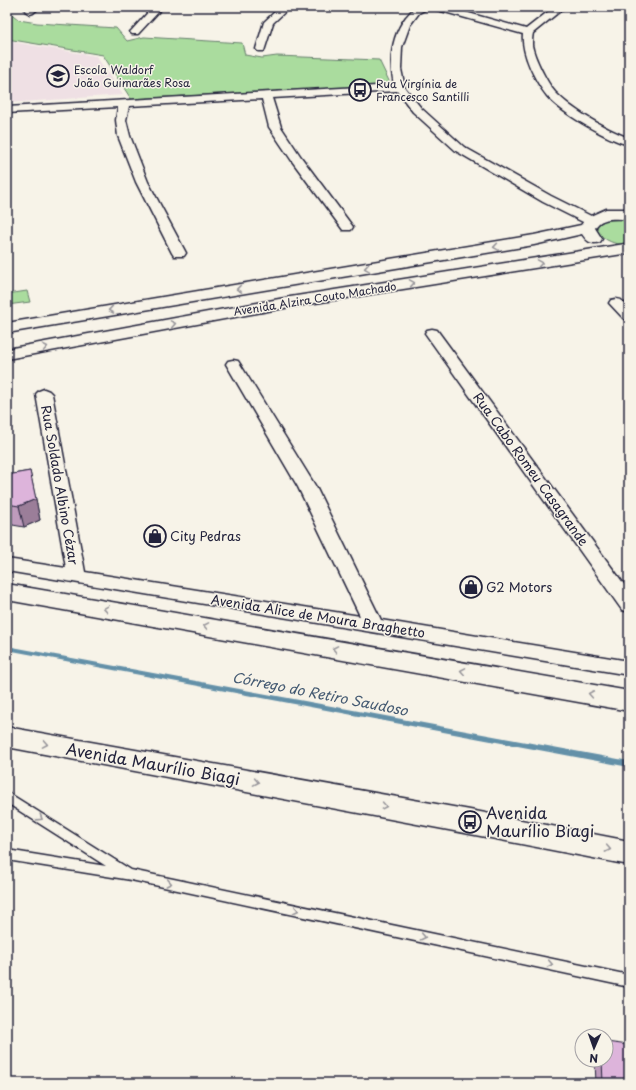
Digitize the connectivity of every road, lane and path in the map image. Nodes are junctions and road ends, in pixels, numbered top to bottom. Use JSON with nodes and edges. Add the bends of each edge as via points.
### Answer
{"nodes":[{"id":1,"x":158,"y":7,"type":"edge"},
{"id":2,"x":285,"y":7,"type":"edge"},
{"id":3,"x":425,"y":7,"type":"edge"},
{"id":4,"x":437,"y":7,"type":"edge"},
{"id":5,"x":560,"y":7,"type":"edge"},
{"id":6,"x":135,"y":32,"type":"dead end"},
{"id":7,"x":528,"y":32,"type":"junction"},
{"id":8,"x":262,"y":50,"type":"dead end"},
{"id":9,"x":400,"y":88,"type":"junction"},
{"id":10,"x":266,"y":96,"type":"junction"},
{"id":11,"x":124,"y":104,"type":"junction"},
{"id":12,"x":7,"y":110,"type":"edge"},
{"id":13,"x":629,"y":142,"type":"edge"},
{"id":14,"x":547,"y":199,"type":"junction"},
{"id":15,"x":620,"y":211,"type":"edge"},
{"id":16,"x":589,"y":224,"type":"junction"},
{"id":17,"x":347,"y":227,"type":"dead end"},
{"id":18,"x":627,"y":250,"type":"edge"},
{"id":19,"x":179,"y":253,"type":"dead end"},
{"id":20,"x":278,"y":283,"type":"junction"},
{"id":21,"x":290,"y":302,"type":"junction"},
{"id":22,"x":616,"y":303,"type":"dead end"},
{"id":23,"x":629,"y":316,"type":"edge"},
{"id":24,"x":7,"y":328,"type":"edge"},
{"id":25,"x":432,"y":333,"type":"dead end"},
{"id":26,"x":7,"y":354,"type":"edge"},
{"id":27,"x":234,"y":364,"type":"dead end"},
{"id":28,"x":44,"y":394,"type":"dead end"},
{"id":29,"x":7,"y":565,"type":"edge"},
{"id":30,"x":77,"y":576,"type":"junction"},
{"id":31,"x":7,"y":592,"type":"edge"},
{"id":32,"x":629,"y":605,"type":"edge"},
{"id":33,"x":373,"y":624,"type":"junction"},
{"id":34,"x":629,"y":668,"type":"edge"},
{"id":35,"x":629,"y":701,"type":"edge"},
{"id":36,"x":7,"y":737,"type":"edge"},
{"id":37,"x":7,"y":797,"type":"edge"},
{"id":38,"x":629,"y":853,"type":"edge"},
{"id":39,"x":7,"y":854,"type":"edge"},
{"id":40,"x":131,"y":875,"type":"junction"},
{"id":41,"x":629,"y":981,"type":"edge"}],
"edges":[{"from":1,"to":6,"type":"street"},
{"from":2,"to":8,"type":"street","via":[[269,22]]},
{"from":3,"to":9,"type":"street","via":[[416,11],[405,25],[397,47],[396,69]]},
{"from":4,"to":7,"type":"street"},
{"from":5,"to":7,"type":"street"},
{"from":7,"to":13,"type":"street","via":[[527,47],[551,93],[592,123]]},
{"from":9,"to":10,"type":"street"},
{"from":9,"to":14,"type":"street","via":[[417,110],[460,149]]},
{"from":10,"to":11,"type":"street"},
{"from":10,"to":17,"type":"street","via":[[275,127]]},
{"from":11,"to":12,"type":"street"},
{"from":11,"to":19,"type":"street","via":[[121,120],[124,136],[142,182]]},
{"from":14,"to":15,"type":"street"},
{"from":14,"to":16,"type":"street"},
{"from":15,"to":16,"type":"street","name":"Avenida Alzira Couto Machado"},
{"from":16,"to":18,"type":"street","via":[[589,233],[594,239]]},
{"from":16,"to":20,"type":"street","name":"Avenida Alzira Couto Machado","one_way":true,"via":[[534,240]]},
{"from":21,"to":18,"type":"street","name":"Avenida Alzira Couto Machado","one_way":true},
{"from":20,"to":21,"type":"street"},
{"from":20,"to":24,"type":"street","name":"Avenida Alzira Couto Machado","one_way":true},
{"from":26,"to":21,"type":"street","name":"Avenida Alzira Couto Machado","one_way":true},
{"from":22,"to":23,"type":"street"},
{"from":25,"to":32,"type":"street","name":"Rua Cabo Romeu Casagrande"},
{"from":27,"to":33,"type":"street","via":[[306,487]]},
{"from":28,"to":30,"type":"street","name":"Rua Soldado Albino Cézar"},
{"from":29,"to":30,"type":"street","name":"Avenida Alice de Moura Braghetto"},
{"from":30,"to":33,"type":"street","name":"Avenida Alice de Moura Braghetto"},
{"from":35,"to":31,"type":"street","one_way":true},
{"from":33,"to":34,"type":"street","name":"Avenida Alice de Moura Braghetto"},
{"from":36,"to":38,"type":"street","name":"Avenida Maurílio Biagi","one_way":true},
{"from":37,"to":40,"type":"lane","one_way":true},
{"from":39,"to":40,"type":"lane"},
{"from":40,"to":41,"type":"lane","one_way":true}]}
